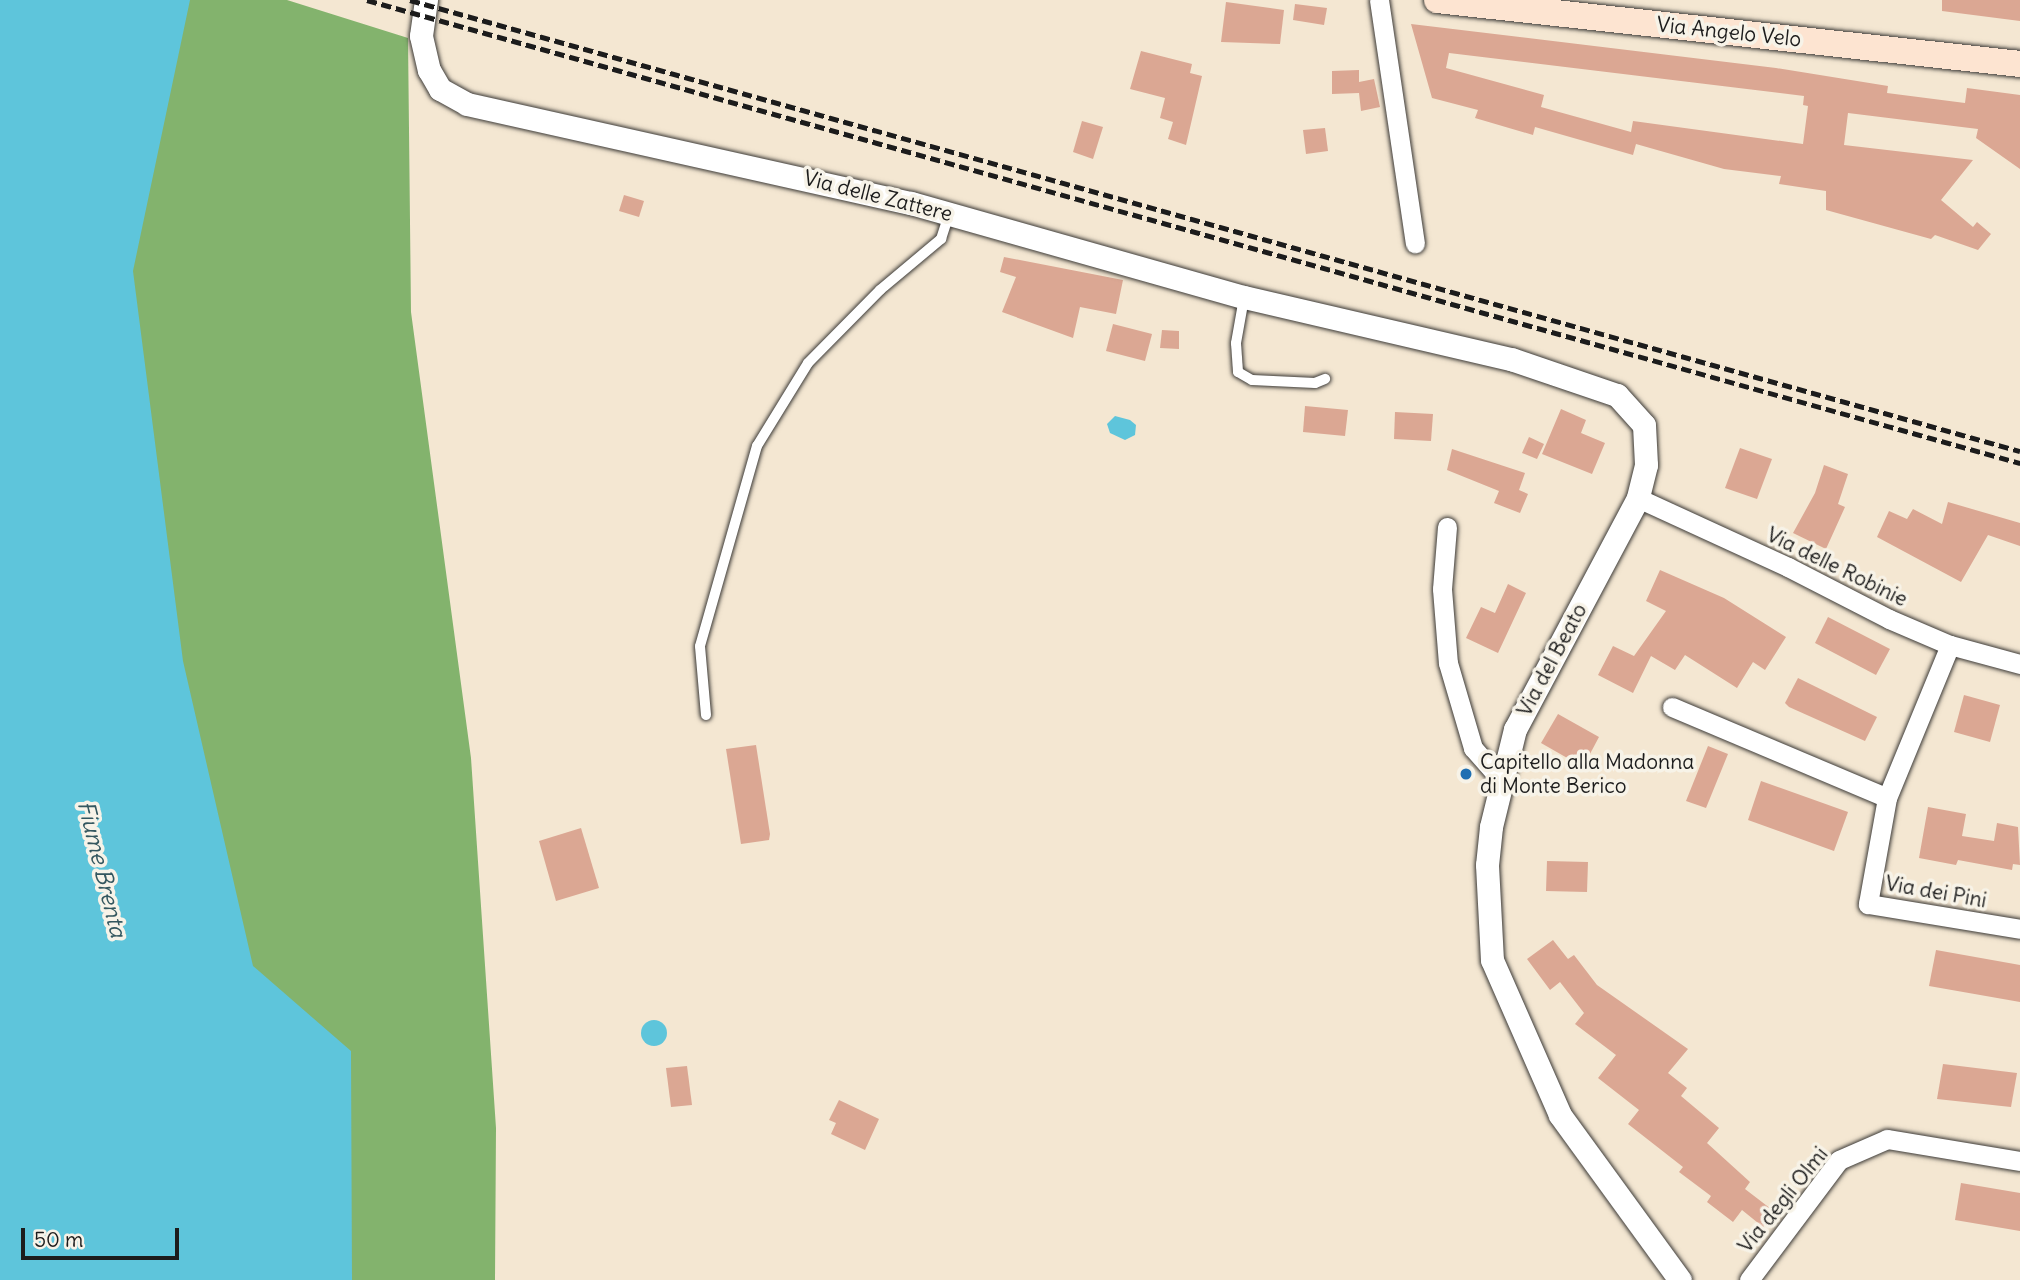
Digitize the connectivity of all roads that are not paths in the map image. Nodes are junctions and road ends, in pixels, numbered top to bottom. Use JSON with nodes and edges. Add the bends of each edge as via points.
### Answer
{"nodes":[{"id":1,"x":426,"y":0,"type":"edge"},
{"id":2,"x":1379,"y":0,"type":"edge"},
{"id":3,"x":1437,"y":0,"type":"edge"},
{"id":4,"x":2020,"y":64,"type":"edge"},
{"id":5,"x":949,"y":214,"type":"junction"},
{"id":6,"x":1415,"y":243,"type":"dead end"},
{"id":7,"x":1244,"y":297,"type":"junction"},
{"id":8,"x":1407,"y":333,"type":"joint"},
{"id":9,"x":1325,"y":379,"type":"dead end"},
{"id":10,"x":1638,"y":498,"type":"junction"},
{"id":11,"x":1447,"y":527,"type":"dead end"},
{"id":12,"x":1950,"y":645,"type":"junction"},
{"id":13,"x":2020,"y":664,"type":"edge"},
{"id":14,"x":1672,"y":707,"type":"dead end"},
{"id":15,"x":706,"y":715,"type":"dead end"},
{"id":16,"x":1502,"y":781,"type":"junction"},
{"id":17,"x":1887,"y":798,"type":"junction"},
{"id":18,"x":2020,"y":929,"type":"edge"},
{"id":19,"x":2020,"y":1161,"type":"edge"},
{"id":20,"x":1680,"y":1280,"type":"edge"},
{"id":21,"x":1749,"y":1280,"type":"edge"}],
"edges":[{"from":1,"to":5,"type":"street","name":"Via delle Zattere","via":[[421,36],[429,70],[439,89],[467,104],[748,164]]},
{"from":2,"to":6,"type":"street"},
{"from":3,"to":4,"type":"main road","name":"Via Angelo Velo"},
{"from":5,"to":7,"type":"street","name":"Via delle Zattere"},
{"from":5,"to":15,"type":"lane","via":[[941,239],[880,289],[808,363],[757,446],[700,646]]},
{"from":7,"to":8,"type":"street","name":"Via delle Zattere"},
{"from":7,"to":9,"type":"lane","via":[[1236,344],[1238,373],[1252,380],[1315,383]]},
{"from":8,"to":10,"type":"street","name":"Via del Beato","via":[[1583,380],[1618,395],[1644,425],[1648,446]]},
{"from":10,"to":12,"type":"street","name":"Via delle Robinie"},
{"from":10,"to":16,"type":"street","name":"Via del Beato","via":[[1515,729]]},
{"from":11,"to":16,"type":"street","via":[[1442,589],[1448,663],[1473,748]]},
{"from":12,"to":13,"type":"street","name":"Via delle Robinie"},
{"from":12,"to":17,"type":"street","name":"Via dei Pini"},
{"from":14,"to":17,"type":"street"},
{"from":16,"to":20,"type":"street","name":"Via del Beato","via":[[1487,865],[1492,960],[1560,1115]]},
{"from":17,"to":18,"type":"street","name":"Via dei Pini","via":[[1868,904]]},
{"from":19,"to":21,"type":"street","name":"Via degli Olmi","via":[[1887,1139],[1839,1160]]}]}
